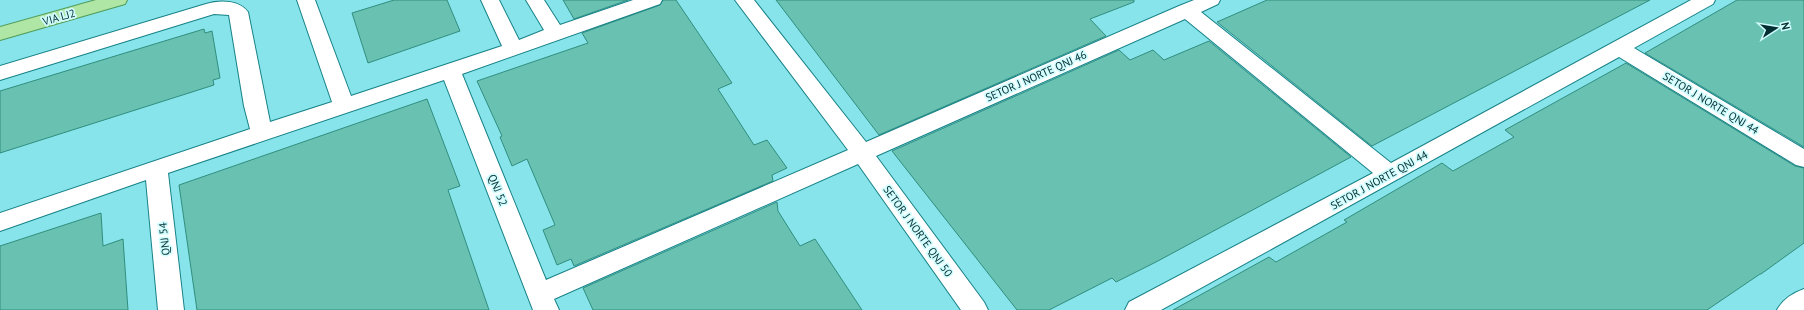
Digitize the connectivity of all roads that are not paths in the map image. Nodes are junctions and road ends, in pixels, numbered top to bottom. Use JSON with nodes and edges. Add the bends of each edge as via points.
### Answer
{"nodes":[{"id":1,"x":118,"y":0,"type":"edge"},
{"id":2,"x":490,"y":0,"type":"edge"},
{"id":3,"x":535,"y":0,"type":"edge"},
{"id":4,"x":653,"y":0,"type":"edge"},
{"id":5,"x":744,"y":0,"type":"edge"},
{"id":6,"x":1211,"y":0,"type":"edge"},
{"id":7,"x":1706,"y":0,"type":"edge"},
{"id":8,"x":312,"y":1,"type":"edge"},
{"id":9,"x":1186,"y":10,"type":"junction"},
{"id":10,"x":555,"y":32,"type":"junction"},
{"id":11,"x":0,"y":34,"type":"edge"},
{"id":12,"x":1619,"y":48,"type":"junction"},
{"id":13,"x":514,"y":49,"type":"junction"},
{"id":14,"x":450,"y":70,"type":"junction"},
{"id":15,"x":0,"y":73,"type":"edge"},
{"id":16,"x":344,"y":106,"type":"junction"},
{"id":17,"x":262,"y":133,"type":"junction"},
{"id":18,"x":862,"y":153,"type":"junction"},
{"id":19,"x":1804,"y":159,"type":"edge"},
{"id":20,"x":156,"y":168,"type":"junction"},
{"id":21,"x":1390,"y":174,"type":"junction"},
{"id":22,"x":0,"y":222,"type":"edge"},
{"id":23,"x":1804,"y":299,"type":"edge"},
{"id":24,"x":543,"y":302,"type":"edge"},
{"id":25,"x":171,"y":310,"type":"edge"},
{"id":26,"x":975,"y":310,"type":"edge"},
{"id":27,"x":1138,"y":310,"type":"edge"},
{"id":28,"x":1790,"y":310,"type":"edge"}],
"edges":[{"from":1,"to":11,"type":"main road","name":"VIA LJ2"},
{"from":2,"to":13,"type":"street"},
{"from":3,"to":10,"type":"street"},
{"from":4,"to":10,"type":"street"},
{"from":5,"to":18,"type":"street","name":"SETOR J NORTE QNJ 50"},
{"from":6,"to":9,"type":"street","name":"SETOR J NORTE QNJ 46"},
{"from":7,"to":12,"type":"street","name":"SETOR J NORTE QNJ 44"},
{"from":8,"to":16,"type":"street"},
{"from":9,"to":18,"type":"street","name":"SETOR J NORTE QNJ 46"},
{"from":9,"to":21,"type":"street"},
{"from":10,"to":13,"type":"street"},
{"from":12,"to":19,"type":"street","name":"SETOR J NORTE QNJ 44"},
{"from":12,"to":21,"type":"street","name":"SETOR J NORTE QNJ 44"},
{"from":13,"to":14,"type":"street"},
{"from":14,"to":16,"type":"street"},
{"from":14,"to":24,"type":"street","name":"QNJ 52"},
{"from":15,"to":17,"type":"street","via":[[213,8],[234,9],[238,12]]},
{"from":16,"to":17,"type":"street"},
{"from":17,"to":20,"type":"street"},
{"from":18,"to":24,"type":"street","name":"SETOR J NORTE QNJ 46"},
{"from":18,"to":26,"type":"street","name":"SETOR J NORTE QNJ 50"},
{"from":20,"to":22,"type":"street"},
{"from":20,"to":25,"type":"street","name":"QNJ 54"},
{"from":21,"to":27,"type":"street","name":"SETOR J NORTE QNJ 44"},
{"from":23,"to":28,"type":"street"}]}
